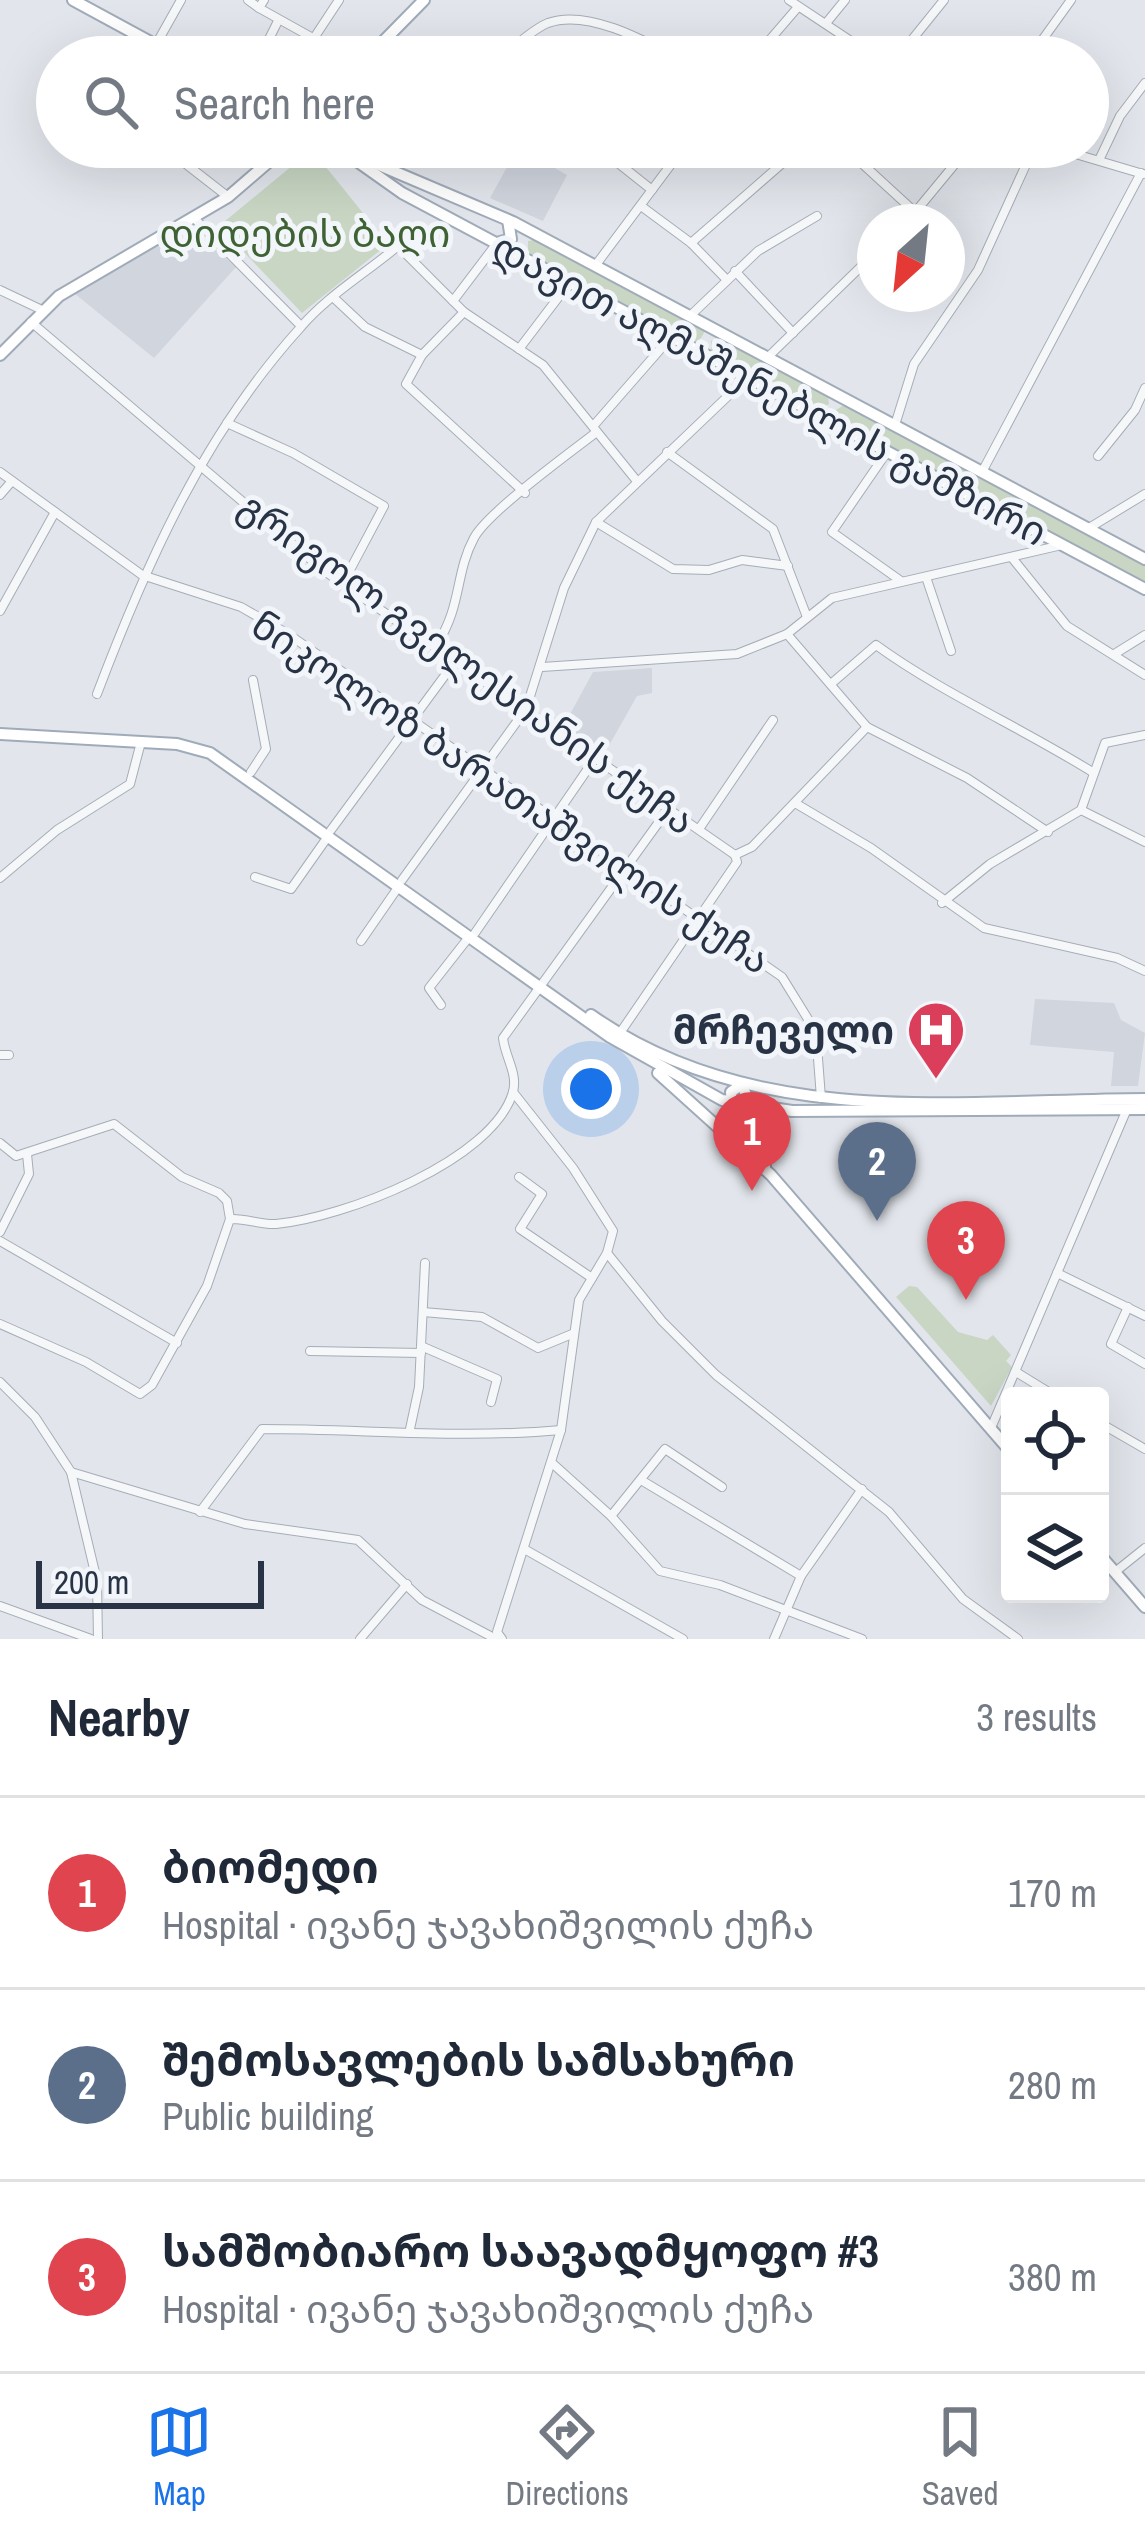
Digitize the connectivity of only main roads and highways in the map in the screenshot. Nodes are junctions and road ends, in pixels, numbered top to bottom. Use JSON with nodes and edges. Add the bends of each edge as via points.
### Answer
{"nodes":[{"id":1,"x":73,"y":0,"type":"edge"},
{"id":2,"x":424,"y":0,"type":"edge"},
{"id":3,"x":139,"y":36,"type":"edge"},
{"id":4,"x":389,"y":36,"type":"edge"},
{"id":5,"x":262,"y":168,"type":"edge"},
{"id":6,"x":366,"y":168,"type":"edge"},
{"id":7,"x":384,"y":168,"type":"edge"},
{"id":8,"x":508,"y":220,"type":"junction"},
{"id":9,"x":535,"y":234,"type":"junction"},
{"id":10,"x":496,"y":243,"type":"junction"},
{"id":11,"x":523,"y":257,"type":"junction"},
{"id":12,"x":720,"y":332,"type":"junction"},
{"id":13,"x":704,"y":352,"type":"junction"},
{"id":14,"x":0,"y":355,"type":"edge"},
{"id":15,"x":831,"y":392,"type":"junction"},
{"id":16,"x":824,"y":417,"type":"junction"},
{"id":17,"x":1145,"y":559,"type":"edge"},
{"id":18,"x":1145,"y":590,"type":"edge"},
{"id":19,"x":0,"y":731,"type":"edge"},
{"id":20,"x":330,"y":833,"type":"junction"},
{"id":21,"x":542,"y":984,"type":"junction"},
{"id":22,"x":647,"y":1062,"type":"junction"},
{"id":23,"x":741,"y":1085,"type":"junction"},
{"id":24,"x":1145,"y":1099,"type":"edge"},
{"id":25,"x":729,"y":1102,"type":"junction"},
{"id":26,"x":748,"y":1108,"type":"junction"},
{"id":27,"x":1145,"y":1109,"type":"edge"},
{"id":28,"x":734,"y":1142,"type":"junction"},
{"id":29,"x":771,"y":1174,"type":"junction"},
{"id":30,"x":1001,"y":1441,"type":"edge"},
{"id":31,"x":1109,"y":1566,"type":"edge"},
{"id":32,"x":1145,"y":1607,"type":"edge"}],
"edges":[{"from":1,"to":3,"type":"main road"},
{"from":2,"to":4,"type":"main road"},
{"from":5,"to":14,"type":"main road","via":[[228,197],[42,310]]},
{"from":6,"to":10,"type":"main road","name":"დავით აღმაშენებლის გამზირი"},
{"from":7,"to":8,"type":"main road","name":"დავით აღმაშენებლის გამზირი"},
{"from":8,"to":9,"type":"main road","name":"დავით აღმაშენებლის გამზირი"},
{"from":8,"to":10,"type":"main road","via":[[512,238]]},
{"from":9,"to":11,"type":"main road","via":[[524,241]]},
{"from":9,"to":12,"type":"main road","name":"დავით აღმაშენებლის გამზირი"},
{"from":10,"to":11,"type":"main road","name":"დავით აღმაშენებლის გამზირი"},
{"from":11,"to":13,"type":"main road","name":"დავით აღმაშენებლის გამზირი"},
{"from":12,"to":13,"type":"main road"},
{"from":12,"to":15,"type":"main road","name":"დავით აღმაშენებლის გამზირი"},
{"from":13,"to":16,"type":"main road","name":"დავით აღმაშენებლის გამზირი"},
{"from":15,"to":16,"type":"main road","via":[[834,409]]},
{"from":15,"to":17,"type":"main road","name":"დავით აღმაშენებლის გამზირი"},
{"from":16,"to":18,"type":"main road","name":"დავით აღმაშენებლის გამზირი"},
{"from":19,"to":20,"type":"main road","via":[[210,752]]},
{"from":19,"to":20,"type":"main road","via":[[181,740],[226,755]]},
{"from":20,"to":21,"type":"main road"},
{"from":21,"to":22,"type":"main road"},
{"from":21,"to":23,"type":"main road","via":[[658,1058]]},
{"from":22,"to":25,"type":"main road"},
{"from":22,"to":28,"type":"main road"},
{"from":23,"to":24,"type":"main road","via":[[821,1100]]},
{"from":23,"to":25,"type":"main road"},
{"from":23,"to":26,"type":"main road"},
{"from":25,"to":26,"type":"main road"},
{"from":25,"to":28,"type":"main road"},
{"from":26,"to":27,"type":"main road"},
{"from":26,"to":29,"type":"main road","via":[[752,1139]]},
{"from":28,"to":29,"type":"main road"},
{"from":29,"to":30,"type":"main road"},
{"from":31,"to":32,"type":"main road"}]}
